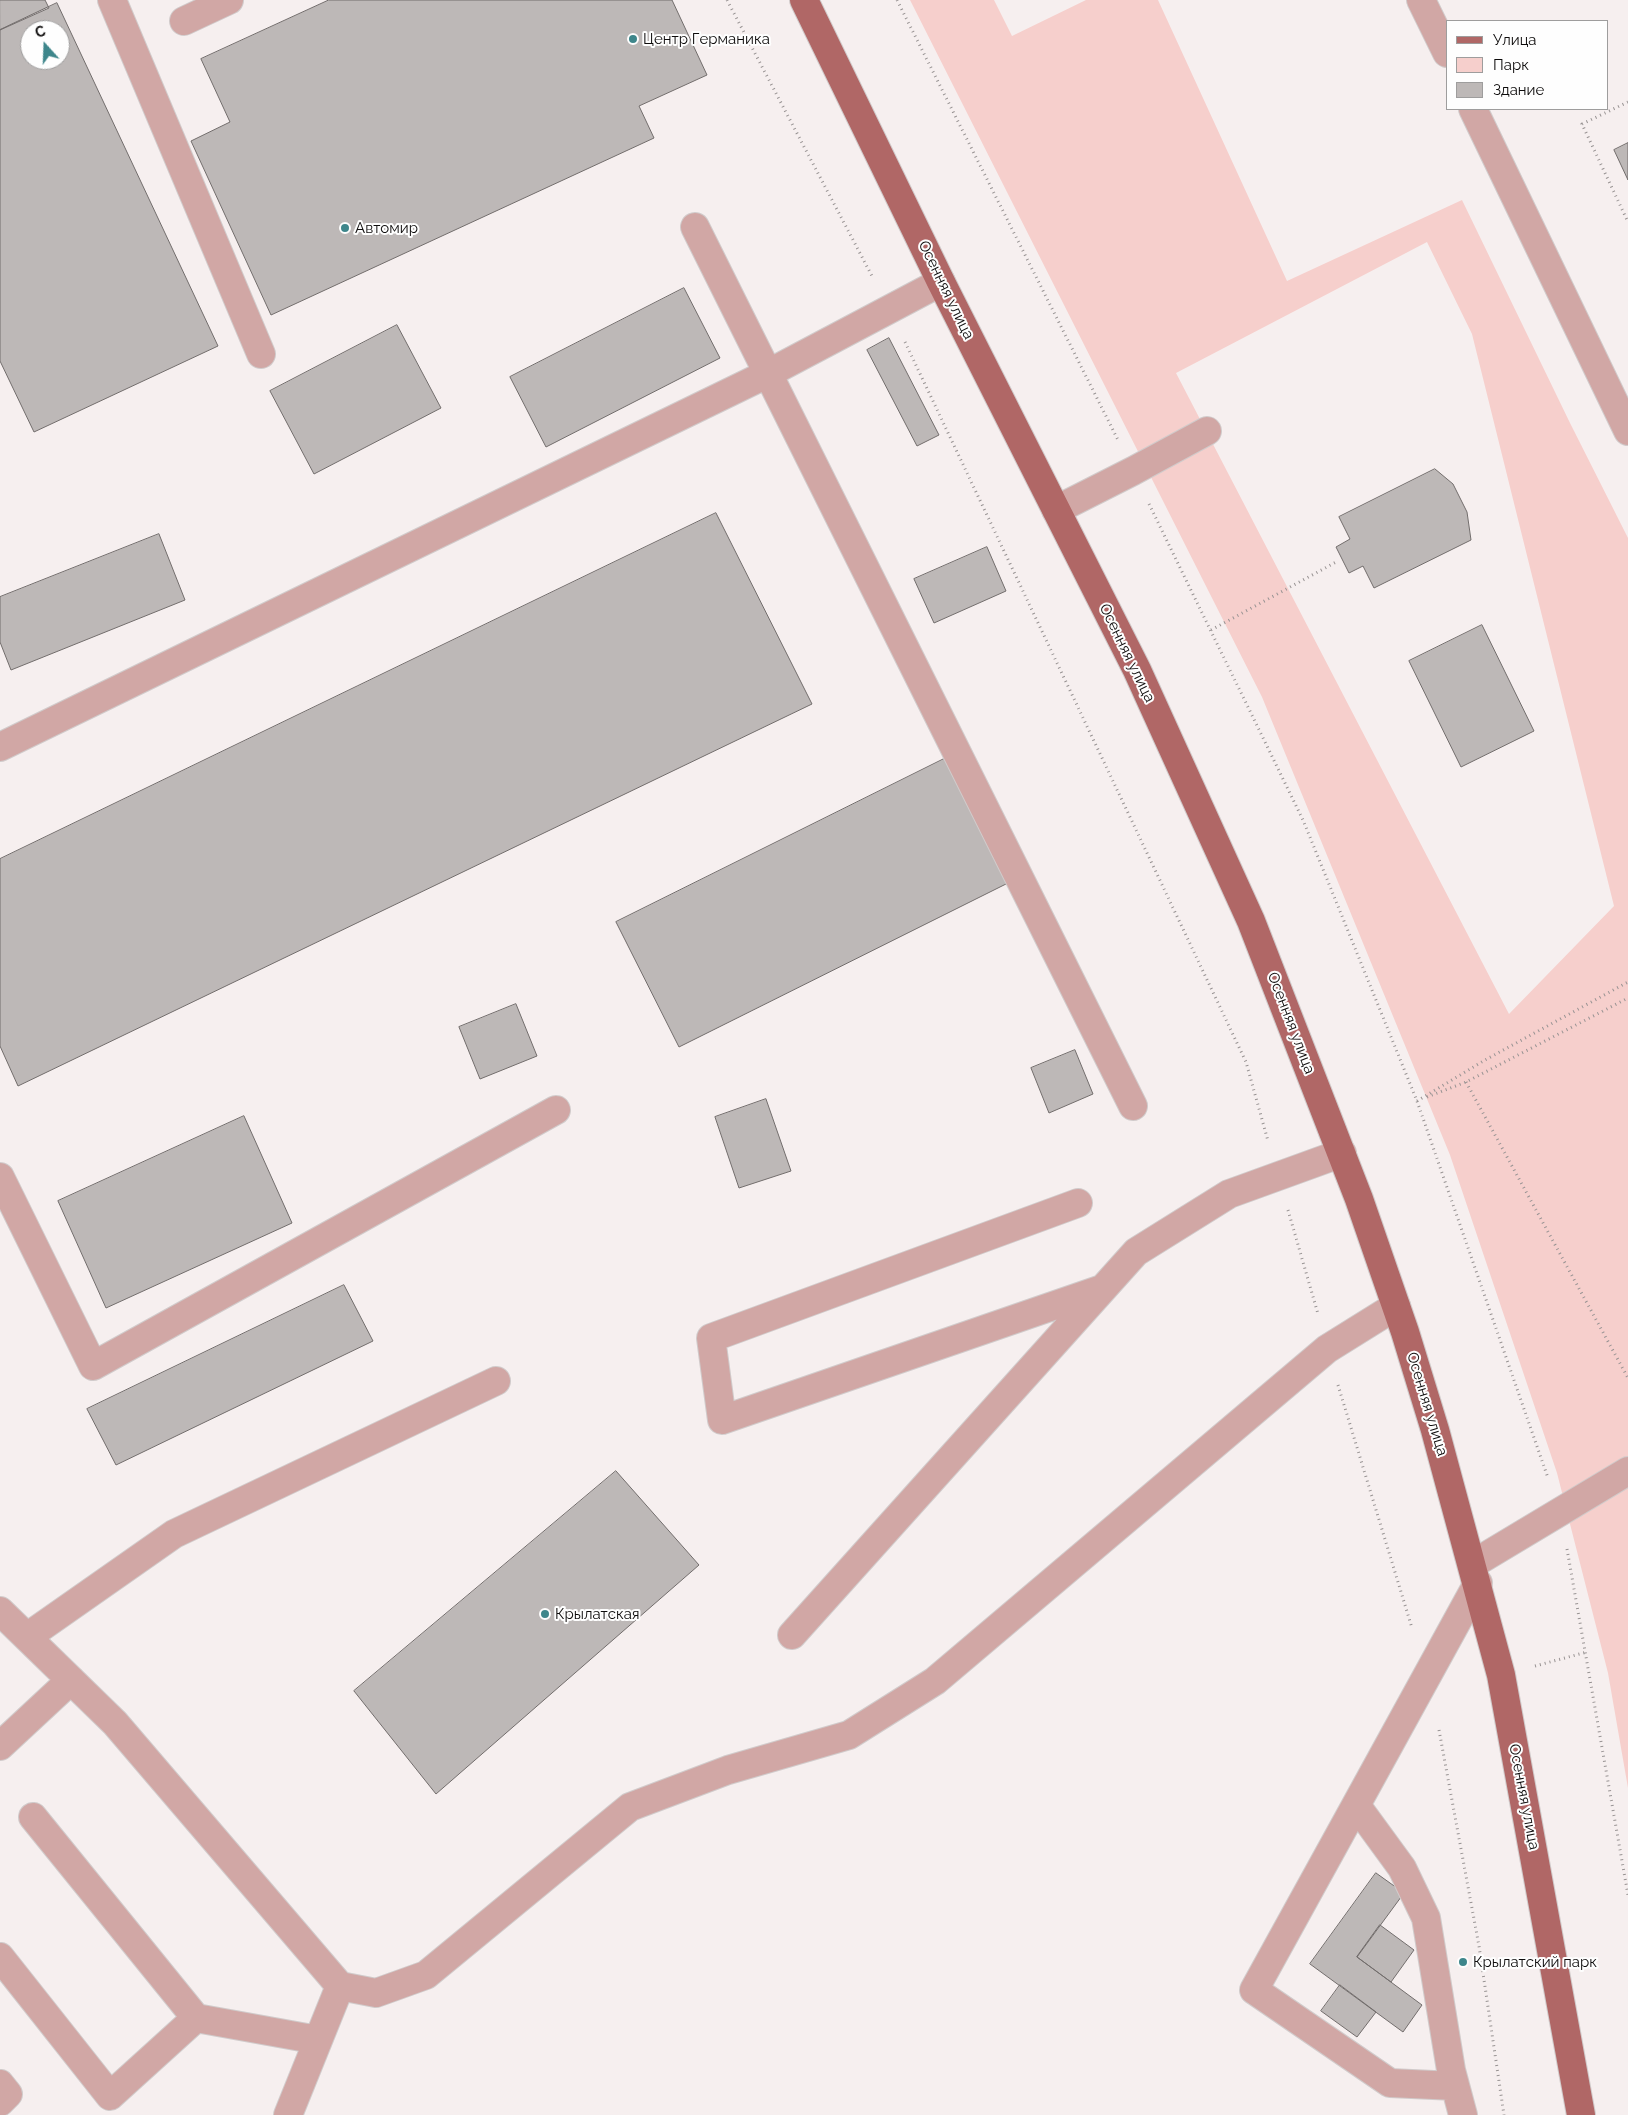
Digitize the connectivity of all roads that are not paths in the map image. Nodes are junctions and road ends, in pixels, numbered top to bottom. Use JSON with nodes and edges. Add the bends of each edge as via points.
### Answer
{"nodes":[{"id":1,"x":112,"y":0,"type":"edge"},
{"id":2,"x":229,"y":0,"type":"edge"},
{"id":3,"x":804,"y":0,"type":"edge"},
{"id":4,"x":1421,"y":0,"type":"edge"},
{"id":5,"x":184,"y":21,"type":"dead end"},
{"id":6,"x":1446,"y":52,"type":"edge"},
{"id":7,"x":1473,"y":110,"type":"edge"},
{"id":8,"x":695,"y":227,"type":"dead end"},
{"id":9,"x":941,"y":282,"type":"junction"},
{"id":10,"x":261,"y":354,"type":"dead end"},
{"id":11,"x":768,"y":373,"type":"junction"},
{"id":12,"x":1207,"y":431,"type":"dead end"},
{"id":13,"x":1628,"y":431,"type":"edge"},
{"id":14,"x":1056,"y":510,"type":"junction"},
{"id":15,"x":0,"y":747,"type":"edge"},
{"id":16,"x":1133,"y":1106,"type":"dead end"},
{"id":17,"x":556,"y":1110,"type":"dead end"},
{"id":18,"x":1342,"y":1153,"type":"junction"},
{"id":19,"x":0,"y":1178,"type":"edge"},
{"id":20,"x":1078,"y":1203,"type":"dead end"},
{"id":21,"x":1102,"y":1289,"type":"junction"},
{"id":22,"x":1396,"y":1306,"type":"junction"},
{"id":23,"x":496,"y":1381,"type":"dead end"},
{"id":24,"x":1628,"y":1471,"type":"edge"},
{"id":25,"x":1475,"y":1574,"type":"junction"},
{"id":26,"x":0,"y":1611,"type":"edge"},
{"id":27,"x":792,"y":1635,"type":"dead end"},
{"id":28,"x":27,"y":1637,"type":"junction"},
{"id":29,"x":71,"y":1680,"type":"junction"},
{"id":30,"x":0,"y":1746,"type":"edge"},
{"id":31,"x":1356,"y":1804,"type":"junction"},
{"id":32,"x":33,"y":1817,"type":"dead end"},
{"id":33,"x":0,"y":1957,"type":"edge"},
{"id":34,"x":340,"y":1986,"type":"junction"},
{"id":35,"x":196,"y":2018,"type":"junction"},
{"id":36,"x":318,"y":2040,"type":"junction"},
{"id":37,"x":0,"y":2084,"type":"edge"},
{"id":38,"x":1455,"y":2086,"type":"junction"},
{"id":39,"x":0,"y":2102,"type":"edge"},
{"id":40,"x":288,"y":2115,"type":"edge"},
{"id":41,"x":1463,"y":2115,"type":"edge"},
{"id":42,"x":1581,"y":2115,"type":"edge"}],
"edges":[{"from":1,"to":10,"type":"lane"},
{"from":2,"to":5,"type":"lane"},
{"from":3,"to":9,"type":"main road","name":"Осенняя улица"},
{"from":4,"to":6,"type":"lane"},
{"from":7,"to":13,"type":"lane"},
{"from":8,"to":11,"type":"lane"},
{"from":9,"to":11,"type":"lane"},
{"from":9,"to":14,"type":"main road","name":"Осенняя улица"},
{"from":11,"to":15,"type":"lane"},
{"from":11,"to":16,"type":"lane"},
{"from":12,"to":14,"type":"lane"},
{"from":14,"to":18,"type":"main road","name":"Осенняя улица","via":[[1137,670],[1251,921]]},
{"from":17,"to":19,"type":"lane","via":[[93,1366]]},
{"from":18,"to":21,"type":"lane","via":[[1229,1194],[1136,1252]]},
{"from":18,"to":22,"type":"main road","name":"Осенняя улица"},
{"from":20,"to":21,"type":"lane","via":[[711,1338],[722,1420]]},
{"from":21,"to":27,"type":"lane"},
{"from":22,"to":25,"type":"main road","name":"Осенняя улица"},
{"from":22,"to":34,"type":"lane","via":[[1328,1349],[935,1681],[849,1735],[728,1770],[630,1807],[426,1975],[376,1993]]},
{"from":23,"to":28,"type":"lane","via":[[174,1534]]},
{"from":24,"to":25,"type":"lane","via":[[1560,1510]]},
{"from":25,"to":31,"type":"lane"},
{"from":25,"to":42,"type":"main road","name":"Осенняя улица","via":[[1501,1674]]},
{"from":26,"to":28,"type":"lane"},
{"from":28,"to":29,"type":"lane"},
{"from":29,"to":30,"type":"lane"},
{"from":29,"to":34,"type":"lane","via":[[114,1723]]},
{"from":31,"to":38,"type":"lane","via":[[1402,1868],[1426,1918]]},
{"from":31,"to":38,"type":"lane","via":[[1254,1990],[1390,2083]]},
{"from":32,"to":35,"type":"lane"},
{"from":33,"to":35,"type":"lane","via":[[110,2096]]},
{"from":34,"to":36,"type":"lane"},
{"from":35,"to":36,"type":"lane"},
{"from":36,"to":40,"type":"lane"},
{"from":37,"to":39,"type":"lane","via":[[8,2094]]},
{"from":38,"to":41,"type":"lane"}]}
